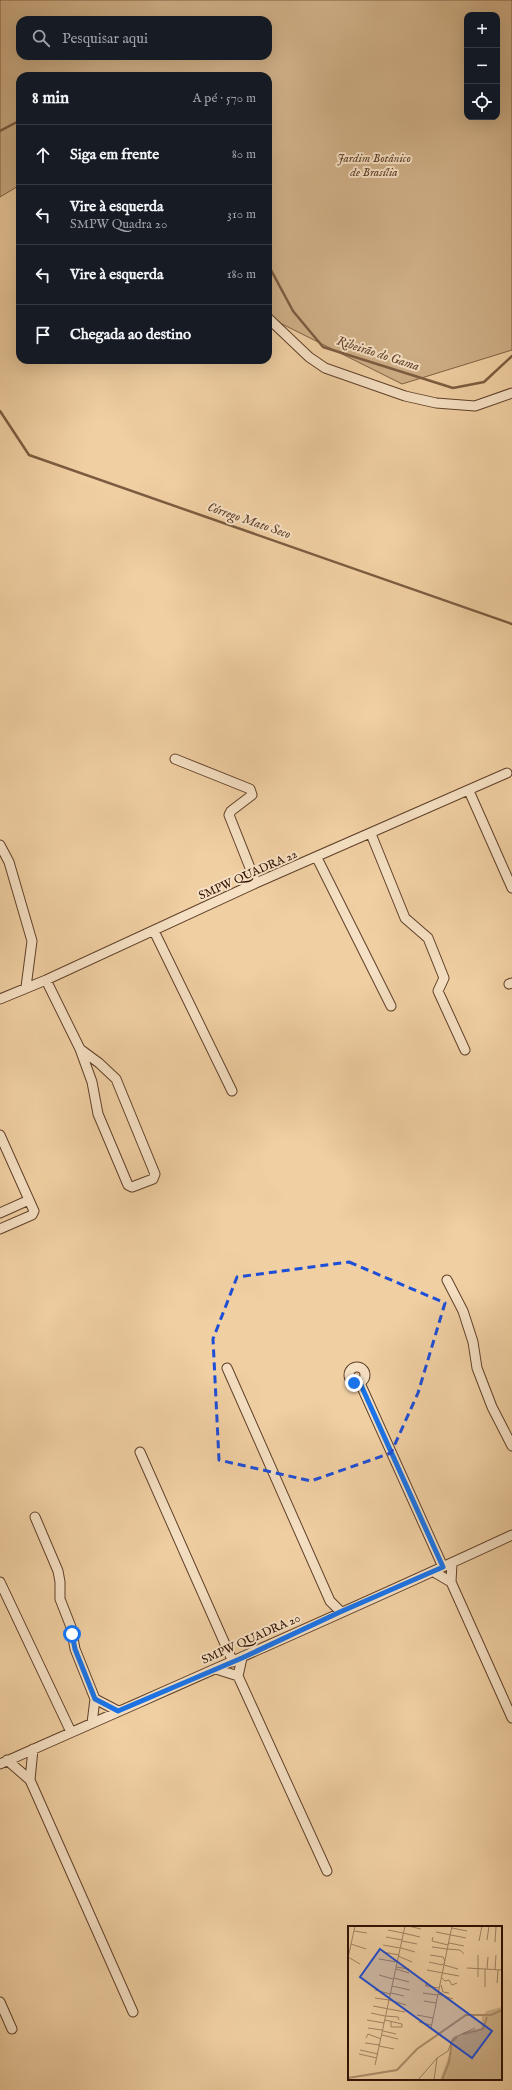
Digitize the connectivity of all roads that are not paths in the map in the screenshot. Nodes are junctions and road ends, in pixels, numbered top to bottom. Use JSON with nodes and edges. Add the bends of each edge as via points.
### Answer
{"nodes":[{"id":1,"x":272,"y":322,"type":"edge"},
{"id":2,"x":512,"y":393,"type":"edge"},
{"id":3,"x":175,"y":759,"type":"dead end"},
{"id":4,"x":507,"y":774,"type":"dead end"},
{"id":5,"x":469,"y":791,"type":"junction"},
{"id":6,"x":371,"y":834,"type":"junction"},
{"id":7,"x":0,"y":845,"type":"edge"},
{"id":8,"x":317,"y":858,"type":"junction"},
{"id":9,"x":256,"y":884,"type":"junction"},
{"id":10,"x":512,"y":888,"type":"edge"},
{"id":11,"x":154,"y":931,"type":"junction"},
{"id":12,"x":46,"y":980,"type":"junction"},
{"id":13,"x":26,"y":987,"type":"junction"},
{"id":14,"x":0,"y":999,"type":"edge"},
{"id":15,"x":391,"y":1006,"type":"dead end"},
{"id":16,"x":80,"y":1049,"type":"junction"},
{"id":17,"x":465,"y":1050,"type":"dead end"},
{"id":18,"x":232,"y":1092,"type":"dead end"},
{"id":19,"x":0,"y":1135,"type":"edge"},
{"id":20,"x":29,"y":1200,"type":"junction"},
{"id":21,"x":18,"y":1206,"type":"junction"},
{"id":22,"x":0,"y":1214,"type":"edge"},
{"id":23,"x":24,"y":1219,"type":"junction"},
{"id":24,"x":0,"y":1229,"type":"edge"},
{"id":25,"x":447,"y":1280,"type":"dead end"},
{"id":26,"x":227,"y":1368,"type":"dead end"},
{"id":27,"x":360,"y":1383,"type":"dead end"},
{"id":28,"x":512,"y":1446,"type":"edge"},
{"id":29,"x":140,"y":1452,"type":"dead end"},
{"id":30,"x":35,"y":1517,"type":"dead end"},
{"id":31,"x":512,"y":1535,"type":"edge"},
{"id":32,"x":452,"y":1563,"type":"junction"},
{"id":33,"x":443,"y":1567,"type":"junction"},
{"id":34,"x":434,"y":1572,"type":"junction"},
{"id":35,"x":0,"y":1582,"type":"edge"},
{"id":36,"x":451,"y":1582,"type":"junction"},
{"id":37,"x":330,"y":1601,"type":"junction"},
{"id":38,"x":340,"y":1612,"type":"junction"},
{"id":39,"x":327,"y":1618,"type":"junction"},
{"id":40,"x":242,"y":1658,"type":"junction"},
{"id":41,"x":233,"y":1662,"type":"junction"},
{"id":42,"x":216,"y":1669,"type":"junction"},
{"id":43,"x":238,"y":1676,"type":"junction"},
{"id":44,"x":95,"y":1699,"type":"junction"},
{"id":45,"x":118,"y":1711,"type":"junction"},
{"id":46,"x":512,"y":1718,"type":"edge"},
{"id":47,"x":92,"y":1722,"type":"junction"},
{"id":48,"x":71,"y":1732,"type":"junction"},
{"id":49,"x":33,"y":1749,"type":"junction"},
{"id":50,"x":3,"y":1762,"type":"edge"},
{"id":51,"x":30,"y":1780,"type":"junction"},
{"id":52,"x":327,"y":1871,"type":"dead end"},
{"id":53,"x":0,"y":2002,"type":"edge"},
{"id":54,"x":133,"y":2012,"type":"dead end"},
{"id":55,"x":12,"y":2029,"type":"dead end"}],
"edges":[{"from":1,"to":2,"type":"street","via":[[309,357],[325,368],[405,396],[436,403],[475,406]]},
{"from":3,"to":9,"type":"street","via":[[250,789],[252,795],[229,814]]},
{"from":4,"to":5,"type":"street","name":"SMPW QUADRA 22"},
{"from":5,"to":6,"type":"street","name":"SMPW QUADRA 22"},
{"from":5,"to":10,"type":"street"},
{"from":6,"to":8,"type":"street","name":"SMPW QUADRA 22"},
{"from":6,"to":17,"type":"street","via":[[405,918],[428,938],[444,978],[438,991]]},
{"from":7,"to":13,"type":"street","via":[[9,862],[32,942]]},
{"from":8,"to":9,"type":"street","name":"SMPW QUADRA 22"},
{"from":8,"to":15,"type":"street"},
{"from":9,"to":11,"type":"street","name":"SMPW QUADRA 22"},
{"from":11,"to":12,"type":"street","name":"SMPW QUADRA 22"},
{"from":11,"to":18,"type":"street"},
{"from":12,"to":13,"type":"street","name":"SMPW QUADRA 22"},
{"from":12,"to":16,"type":"street"},
{"from":13,"to":14,"type":"street","name":"SMPW QUADRA 22"},
{"from":16,"to":16,"type":"street","via":[[92,1082],[98,1114],[128,1185],[132,1187],[153,1179],[155,1174],[116,1079]]},
{"from":19,"to":20,"type":"street"},
{"from":20,"to":21,"type":"street"},
{"from":20,"to":23,"type":"street","via":[[34,1211]]},
{"from":21,"to":22,"type":"street"},
{"from":21,"to":23,"type":"street"},
{"from":23,"to":24,"type":"street"},
{"from":25,"to":28,"type":"street","via":[[463,1311],[474,1342],[478,1368],[492,1407]]},
{"from":26,"to":37,"type":"street"},
{"from":27,"to":33,"type":"street"},
{"from":29,"to":41,"type":"street"},
{"from":30,"to":44,"type":"street","via":[[58,1572],[60,1599],[71,1627],[75,1649]]},
{"from":31,"to":32,"type":"street","name":"SMPW QUADRA 20"},
{"from":32,"to":33,"type":"street","name":"SMPW QUADRA 20"},
{"from":32,"to":36,"type":"street"},
{"from":33,"to":34,"type":"street","name":"SMPW QUADRA 20"},
{"from":34,"to":36,"type":"street"},
{"from":34,"to":38,"type":"street","name":"SMPW QUADRA 20"},
{"from":35,"to":48,"type":"street"},
{"from":36,"to":46,"type":"street"},
{"from":37,"to":38,"type":"street"},
{"from":37,"to":39,"type":"street"},
{"from":38,"to":39,"type":"street","name":"SMPW QUADRA 20"},
{"from":39,"to":40,"type":"street","name":"SMPW QUADRA 20"},
{"from":40,"to":41,"type":"street","name":"SMPW QUADRA 20"},
{"from":40,"to":43,"type":"street"},
{"from":41,"to":42,"type":"street","name":"SMPW QUADRA 20"},
{"from":42,"to":43,"type":"street"},
{"from":42,"to":45,"type":"street","name":"SMPW QUADRA 20"},
{"from":43,"to":52,"type":"street"},
{"from":44,"to":45,"type":"street"},
{"from":44,"to":47,"type":"street"},
{"from":45,"to":47,"type":"street","name":"SMPW QUADRA 20"},
{"from":47,"to":48,"type":"street","name":"SMPW QUADRA 20"},
{"from":48,"to":49,"type":"street","name":"SMPW QUADRA 20"},
{"from":49,"to":50,"type":"street","name":"SMPW QUADRA 20"},
{"from":49,"to":51,"type":"street"},
{"from":50,"to":51,"type":"street"},
{"from":51,"to":54,"type":"street"},
{"from":53,"to":55,"type":"street"}]}
